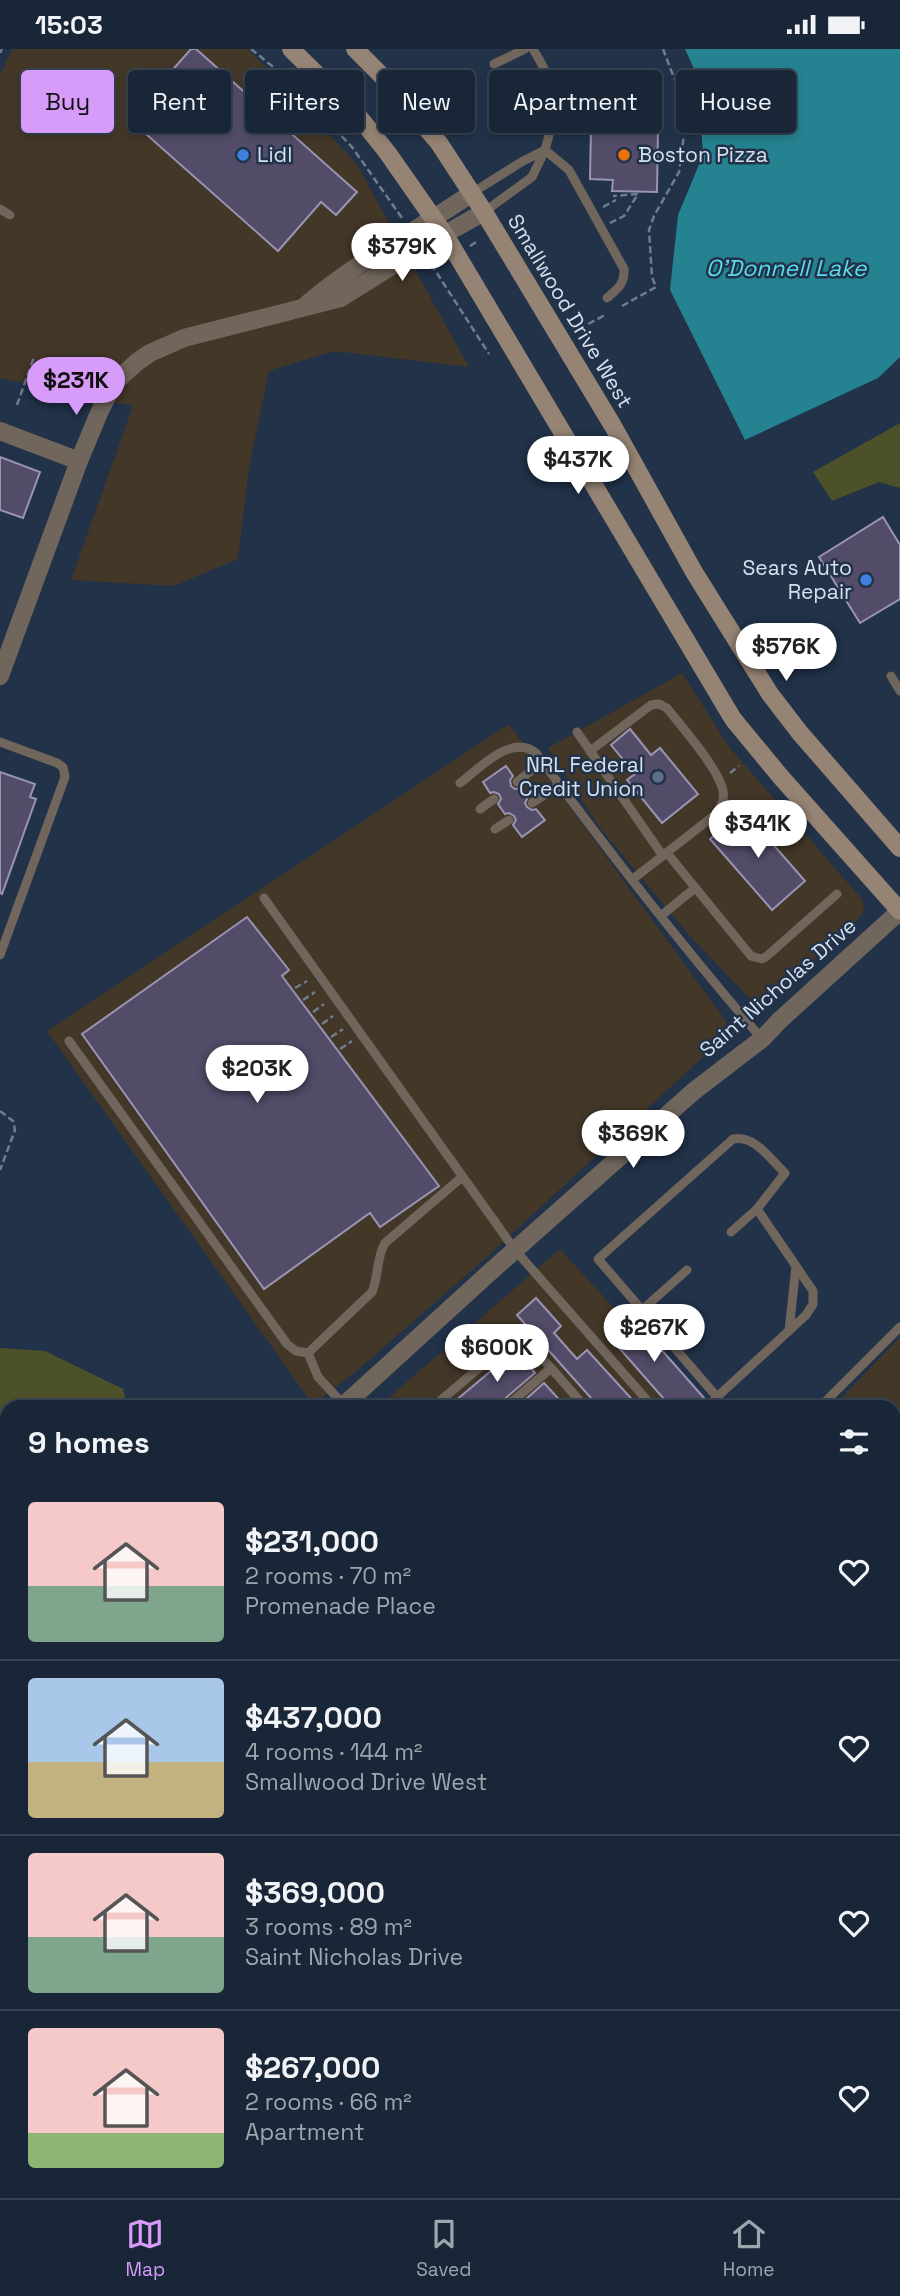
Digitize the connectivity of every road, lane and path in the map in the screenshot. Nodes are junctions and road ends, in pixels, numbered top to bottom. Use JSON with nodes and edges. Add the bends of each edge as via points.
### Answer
{"nodes":[{"id":1,"x":251,"y":49,"type":"edge"},
{"id":2,"x":291,"y":49,"type":"edge"},
{"id":3,"x":355,"y":49,"type":"edge"},
{"id":4,"x":525,"y":49,"type":"edge"},
{"id":5,"x":533,"y":49,"type":"edge"},
{"id":6,"x":663,"y":49,"type":"edge"},
{"id":7,"x":494,"y":64,"type":"dead end"},
{"id":8,"x":546,"y":70,"type":"edge"},
{"id":9,"x":550,"y":133,"type":"edge"},
{"id":10,"x":545,"y":150,"type":"junction"},
{"id":11,"x":472,"y":193,"type":"junction"},
{"id":12,"x":613,"y":195,"type":"dead end"},
{"id":13,"x":0,"y":209,"type":"edge"},
{"id":14,"x":484,"y":212,"type":"junction"},
{"id":15,"x":10,"y":215,"type":"dead end"},
{"id":16,"x":624,"y":216,"type":"dead end"},
{"id":17,"x":435,"y":219,"type":"junction"},
{"id":18,"x":404,"y":220,"type":"dead end"},
{"id":19,"x":445,"y":235,"type":"junction"},
{"id":20,"x":478,"y":241,"type":"dead end"},
{"id":21,"x":467,"y":248,"type":"dead end"},
{"id":22,"x":433,"y":258,"type":"dead end"},
{"id":23,"x":607,"y":299,"type":"dead end"},
{"id":24,"x":622,"y":306,"type":"dead end"},
{"id":25,"x":302,"y":309,"type":"junction"},
{"id":26,"x":605,"y":315,"type":"dead end"},
{"id":27,"x":579,"y":329,"type":"dead end"},
{"id":28,"x":489,"y":354,"type":"dead end"},
{"id":29,"x":34,"y":357,"type":"dead end"},
{"id":30,"x":17,"y":405,"type":"dead end"},
{"id":31,"x":0,"y":431,"type":"edge"},
{"id":32,"x":79,"y":461,"type":"junction"},
{"id":33,"x":0,"y":676,"type":"edge"},
{"id":34,"x":891,"y":676,"type":"dead end"},
{"id":35,"x":900,"y":691,"type":"edge"},
{"id":36,"x":577,"y":732,"type":"dead end"},
{"id":37,"x":0,"y":742,"type":"edge"},
{"id":38,"x":590,"y":751,"type":"junction"},
{"id":39,"x":542,"y":762,"type":"junction"},
{"id":40,"x":739,"y":766,"type":"dead end"},
{"id":41,"x":725,"y":778,"type":"dead end"},
{"id":42,"x":517,"y":782,"type":"dead end"},
{"id":43,"x":460,"y":783,"type":"dead end"},
{"id":44,"x":559,"y":785,"type":"junction"},
{"id":45,"x":494,"y":799,"type":"dead end"},
{"id":46,"x":532,"y":803,"type":"dead end"},
{"id":47,"x":480,"y":809,"type":"dead end"},
{"id":48,"x":509,"y":820,"type":"dead end"},
{"id":49,"x":495,"y":829,"type":"dead end"},
{"id":50,"x":900,"y":848,"type":"edge"},
{"id":51,"x":665,"y":854,"type":"junction"},
{"id":52,"x":633,"y":879,"type":"junction"},
{"id":53,"x":695,"y":888,"type":"junction"},
{"id":54,"x":837,"y":894,"type":"dead end"},
{"id":55,"x":264,"y":898,"type":"dead end"},
{"id":56,"x":900,"y":911,"type":"edge"},
{"id":57,"x":662,"y":915,"type":"junction"},
{"id":58,"x":0,"y":955,"type":"edge"},
{"id":59,"x":762,"y":1039,"type":"junction"},
{"id":60,"x":69,"y":1041,"type":"dead end"},
{"id":61,"x":0,"y":1111,"type":"edge"},
{"id":62,"x":0,"y":1170,"type":"edge"},
{"id":63,"x":462,"y":1177,"type":"junction"},
{"id":64,"x":757,"y":1209,"type":"junction"},
{"id":65,"x":731,"y":1232,"type":"dead end"},
{"id":66,"x":515,"y":1250,"type":"junction"},
{"id":67,"x":796,"y":1266,"type":"junction"},
{"id":68,"x":687,"y":1270,"type":"dead end"},
{"id":69,"x":642,"y":1310,"type":"junction"},
{"id":70,"x":900,"y":1327,"type":"edge"},
{"id":71,"x":789,"y":1331,"type":"junction"},
{"id":72,"x":308,"y":1353,"type":"junction"},
{"id":73,"x":551,"y":1368,"type":"junction"},
{"id":74,"x":717,"y":1397,"type":"junction"},
{"id":75,"x":338,"y":1400,"type":"edge"},
{"id":76,"x":350,"y":1400,"type":"edge"},
{"id":77,"x":441,"y":1400,"type":"edge"},
{"id":78,"x":514,"y":1400,"type":"edge"},
{"id":79,"x":579,"y":1400,"type":"edge"},
{"id":80,"x":647,"y":1400,"type":"edge"},
{"id":81,"x":714,"y":1400,"type":"edge"},
{"id":82,"x":827,"y":1400,"type":"edge"}],
"edges":[{"from":1,"to":18,"type":"path","via":[[282,74],[352,147]]},
{"from":2,"to":17,"type":"main road","via":[[355,112]]},
{"from":3,"to":11,"type":"main road","name":"Smallwood Drive West","via":[[439,143]]},
{"from":4,"to":7,"type":"lane"},
{"from":5,"to":8,"type":"lane"},
{"from":6,"to":24,"type":"path","via":[[687,112],[679,172],[649,230],[656,287]]},
{"from":9,"to":10,"type":"lane"},
{"from":10,"to":11,"type":"lane"},
{"from":10,"to":14,"type":"lane","via":[[532,177]]},
{"from":10,"to":23,"type":"lane","via":[[569,170],[624,269],[625,278]]},
{"from":11,"to":14,"type":"main road","name":"Smallwood Drive West"},
{"from":11,"to":17,"type":"street"},
{"from":12,"to":16,"type":"path","via":[[638,194]]},
{"from":13,"to":15,"type":"lane"},
{"from":14,"to":19,"type":"street"},
{"from":14,"to":50,"type":"main road","name":"Smallwood Drive West","via":[[770,694]]},
{"from":17,"to":19,"type":"main road"},
{"from":17,"to":25,"type":"street","via":[[332,282]]},
{"from":19,"to":25,"type":"street","via":[[341,298]]},
{"from":19,"to":56,"type":"main road","via":[[733,719]]},
{"from":20,"to":21,"type":"path"},
{"from":22,"to":28,"type":"path","via":[[440,262],[433,267]]},
{"from":25,"to":32,"type":"street","via":[[184,338],[137,362],[114,383]]},
{"from":26,"to":27,"type":"path"},
{"from":29,"to":30,"type":"path"},
{"from":31,"to":32,"type":"street"},
{"from":32,"to":33,"type":"street"},
{"from":34,"to":35,"type":"lane"},
{"from":36,"to":38,"type":"lane"},
{"from":37,"to":58,"type":"lane","via":[[57,763],[65,777]]},
{"from":38,"to":51,"type":"lane"},
{"from":38,"to":51,"type":"lane","via":[[651,705],[659,704],[703,754],[722,786],[722,804],[716,814]]},
{"from":39,"to":42,"type":"lane"},
{"from":39,"to":43,"type":"lane","via":[[531,749],[511,748]]},
{"from":39,"to":44,"type":"lane"},
{"from":40,"to":41,"type":"path"},
{"from":44,"to":46,"type":"lane"},
{"from":44,"to":52,"type":"lane"},
{"from":45,"to":47,"type":"lane"},
{"from":48,"to":49,"type":"lane"},
{"from":51,"to":52,"type":"lane"},
{"from":51,"to":53,"type":"lane"},
{"from":52,"to":57,"type":"lane"},
{"from":53,"to":54,"type":"lane","via":[[751,956],[762,958]]},
{"from":53,"to":57,"type":"lane"},
{"from":55,"to":63,"type":"lane"},
{"from":56,"to":59,"type":"street","name":"Saint Nicholas Drive"},
{"from":57,"to":59,"type":"lane"},
{"from":59,"to":66,"type":"street","name":"Saint Nicholas Drive","via":[[694,1091]]},
{"from":60,"to":72,"type":"lane","via":[[287,1344],[296,1352]]},
{"from":61,"to":62,"type":"path","via":[[13,1121],[15,1130]]},
{"from":63,"to":66,"type":"lane"},
{"from":63,"to":72,"type":"lane","via":[[385,1243],[372,1292]]},
{"from":64,"to":65,"type":"lane"},
{"from":64,"to":67,"type":"lane"},
{"from":64,"to":69,"type":"lane","via":[[785,1173],[755,1143],[742,1137],[733,1139],[598,1259]]},
{"from":66,"to":76,"type":"street","name":"Saint Nicholas Drive"},
{"from":66,"to":80,"type":"lane"},
{"from":67,"to":71,"type":"lane"},
{"from":67,"to":71,"type":"lane","via":[[813,1291],[813,1304]]},
{"from":68,"to":69,"type":"lane"},
{"from":69,"to":74,"type":"lane"},
{"from":70,"to":82,"type":"lane"},
{"from":71,"to":74,"type":"lane"},
{"from":72,"to":75,"type":"lane","via":[[318,1377]]},
{"from":73,"to":77,"type":"lane","via":[[519,1333]]},
{"from":73,"to":78,"type":"lane"},
{"from":73,"to":79,"type":"lane"},
{"from":74,"to":81,"type":"lane"}]}
